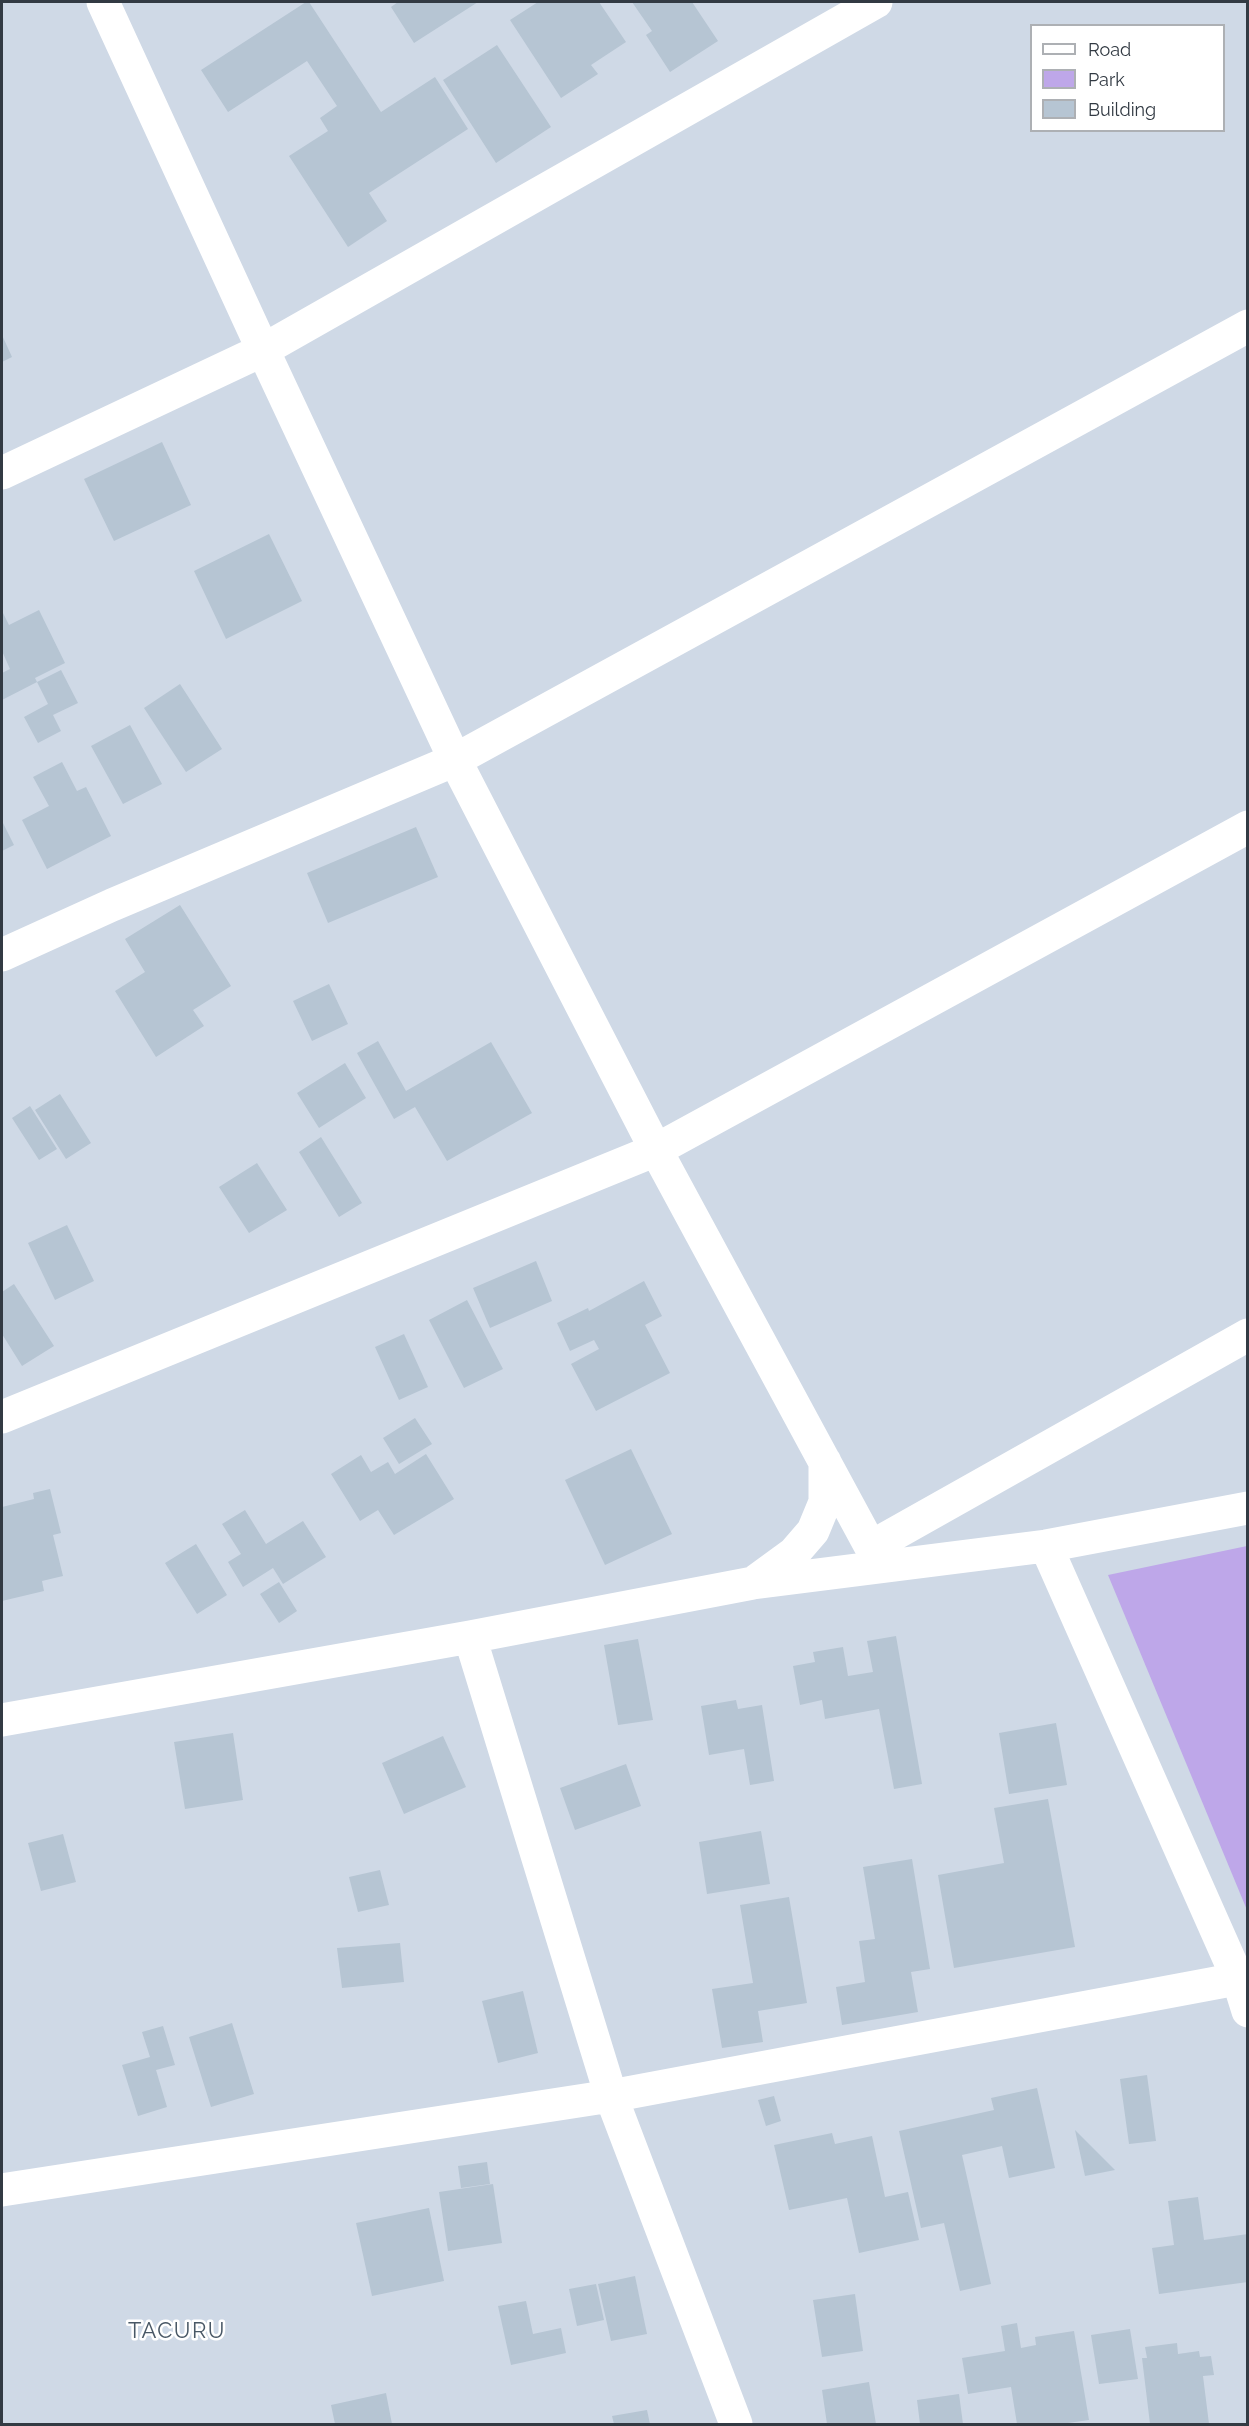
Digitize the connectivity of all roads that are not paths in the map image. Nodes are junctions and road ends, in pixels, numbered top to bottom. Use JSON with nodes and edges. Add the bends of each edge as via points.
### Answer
{"nodes":[{"id":1,"x":103,"y":2,"type":"edge"},
{"id":2,"x":876,"y":2,"type":"edge"},
{"id":3,"x":1248,"y":326,"type":"edge"},
{"id":4,"x":263,"y":350,"type":"junction"},
{"id":5,"x":2,"y":473,"type":"edge"},
{"id":6,"x":455,"y":760,"type":"junction"},
{"id":7,"x":1248,"y":827,"type":"edge"},
{"id":8,"x":2,"y":955,"type":"edge"},
{"id":9,"x":656,"y":1150,"type":"junction"},
{"id":10,"x":1248,"y":1335,"type":"edge"},
{"id":11,"x":2,"y":1417,"type":"edge"},
{"id":12,"x":825,"y":1458,"type":"junction"},
{"id":13,"x":1248,"y":1508,"type":"edge"},
{"id":14,"x":1046,"y":1546,"type":"junction"},
{"id":15,"x":876,"y":1556,"type":"junction"},
{"id":16,"x":753,"y":1583,"type":"junction"},
{"id":17,"x":470,"y":1637,"type":"junction"},
{"id":18,"x":2,"y":1720,"type":"edge"},
{"id":19,"x":1243,"y":1978,"type":"edge"},
{"id":20,"x":1248,"y":2011,"type":"edge"},
{"id":21,"x":611,"y":2096,"type":"junction"},
{"id":22,"x":2,"y":2190,"type":"edge"},
{"id":23,"x":736,"y":2424,"type":"edge"}],
"edges":[{"from":1,"to":4,"type":"street"},
{"from":2,"to":4,"type":"street"},
{"from":3,"to":6,"type":"street"},
{"from":4,"to":5,"type":"street"},
{"from":4,"to":6,"type":"street"},
{"from":6,"to":8,"type":"street"},
{"from":6,"to":9,"type":"street"},
{"from":7,"to":9,"type":"street"},
{"from":9,"to":11,"type":"street"},
{"from":9,"to":12,"type":"street"},
{"from":10,"to":15,"type":"street"},
{"from":12,"to":15,"type":"street"},
{"from":12,"to":16,"type":"street","via":[[825,1502],[813,1530],[794,1553]]},
{"from":13,"to":14,"type":"street"},
{"from":14,"to":15,"type":"street"},
{"from":14,"to":19,"type":"street"},
{"from":15,"to":16,"type":"street"},
{"from":16,"to":17,"type":"street"},
{"from":17,"to":18,"type":"street"},
{"from":17,"to":21,"type":"street"},
{"from":19,"to":20,"type":"street"},
{"from":19,"to":21,"type":"street"},
{"from":21,"to":22,"type":"street"},
{"from":21,"to":23,"type":"street"}]}
